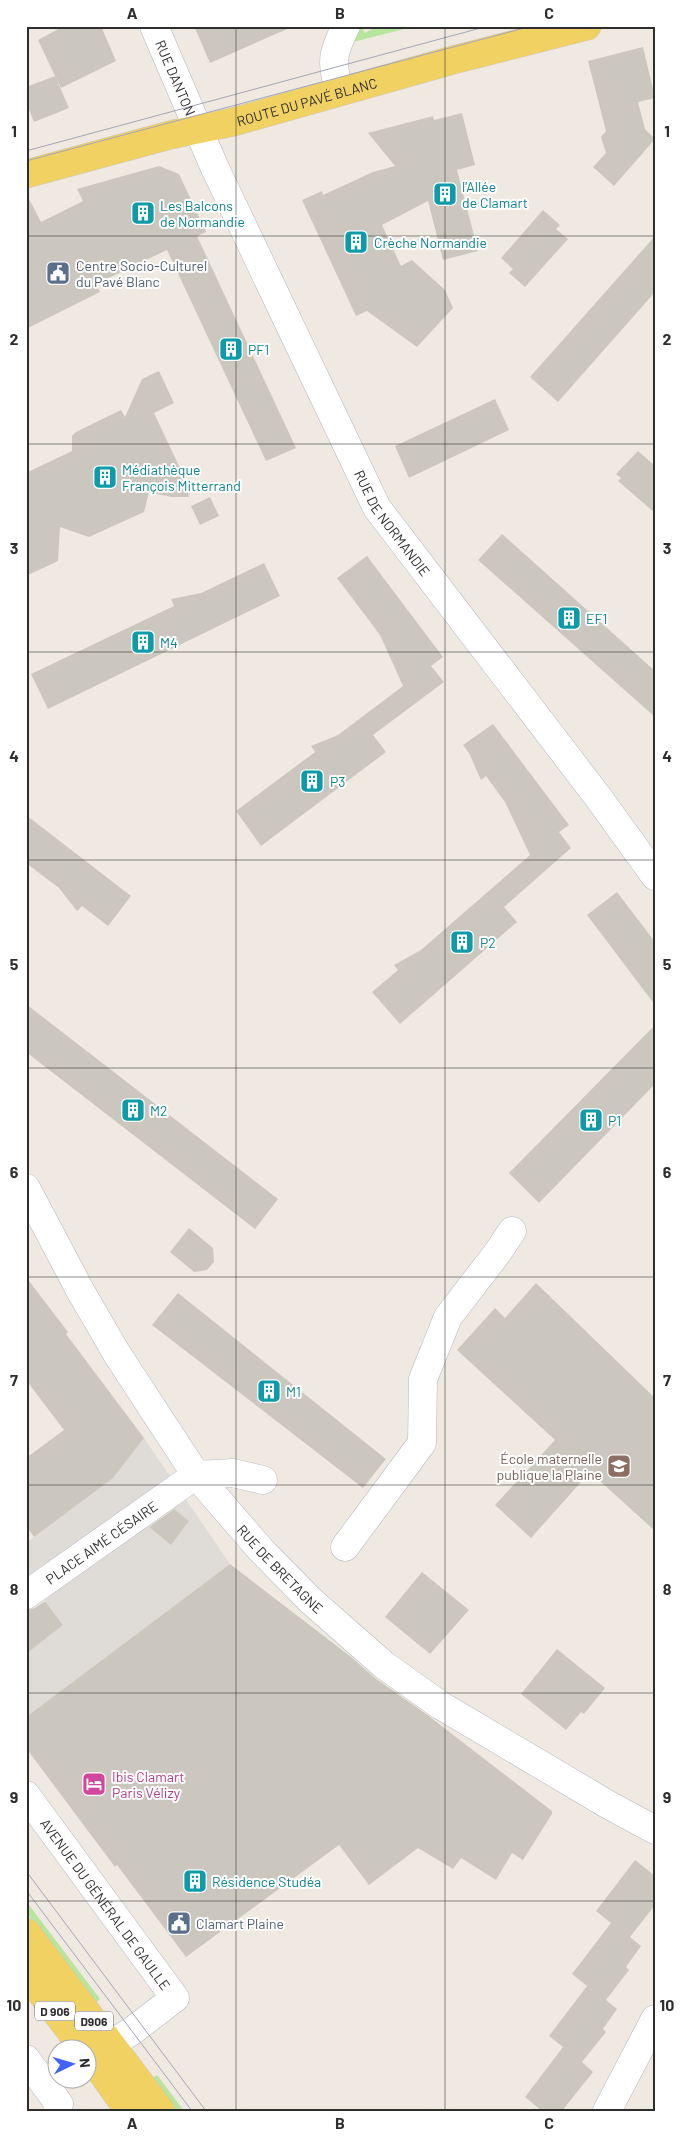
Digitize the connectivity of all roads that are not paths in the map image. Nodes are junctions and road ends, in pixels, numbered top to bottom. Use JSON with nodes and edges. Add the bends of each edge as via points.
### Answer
{"nodes":[{"id":1,"x":154,"y":26,"type":"edge"},
{"id":2,"x":346,"y":26,"type":"edge"},
{"id":3,"x":587,"y":26,"type":"edge"},
{"id":4,"x":339,"y":91,"type":"junction"},
{"id":5,"x":199,"y":130,"type":"junction"},
{"id":6,"x":27,"y":172,"type":"edge"},
{"id":7,"x":655,"y":876,"type":"edge"},
{"id":8,"x":26,"y":1188,"type":"edge"},
{"id":9,"x":512,"y":1231,"type":"dead end"},
{"id":10,"x":263,"y":1480,"type":"dead end"},
{"id":11,"x":186,"y":1481,"type":"junction"},
{"id":12,"x":346,"y":1548,"type":"dead end"},
{"id":13,"x":26,"y":1595,"type":"edge"},
{"id":14,"x":26,"y":1795,"type":"edge"},
{"id":15,"x":655,"y":1830,"type":"edge"},
{"id":16,"x":26,"y":1932,"type":"edge"},
{"id":17,"x":26,"y":1973,"type":"edge"},
{"id":18,"x":655,"y":2019,"type":"edge"},
{"id":19,"x":84,"y":2040,"type":"edge"},
{"id":20,"x":87,"y":2040,"type":"edge"},
{"id":21,"x":98,"y":2048,"type":"edge"},
{"id":22,"x":98,"y":2055,"type":"edge"},
{"id":23,"x":26,"y":2059,"type":"edge"},
{"id":24,"x":98,"y":2059,"type":"edge"},
{"id":25,"x":57,"y":2111,"type":"edge"},
{"id":26,"x":129,"y":2111,"type":"edge"},
{"id":27,"x":161,"y":2111,"type":"edge"},
{"id":28,"x":607,"y":2111,"type":"edge"}],
"edges":[{"from":1,"to":5,"type":"street","name":"RUE DANTON"},
{"from":2,"to":4,"type":"street","via":[[334,54],[333,68]]},
{"from":3,"to":4,"type":"main road","name":"ROUTE DU PAVÉ BLANC"},
{"from":4,"to":5,"type":"main road","name":"ROUTE DU PAVÉ BLANC"},
{"from":5,"to":6,"type":"main road","name":"ROUTE DU PAVÉ BLANC"},
{"from":5,"to":7,"type":"street","name":"RUE DE NORMANDIE","via":[[377,508]]},
{"from":8,"to":11,"type":"street","name":"RUE DE BRETAGNE"},
{"from":9,"to":12,"type":"street","via":[[448,1317],[424,1379],[422,1443]]},
{"from":10,"to":11,"type":"street","via":[[233,1473]]},
{"from":11,"to":13,"type":"street","name":"PLACE AIMÉ CÉSAIRE"},
{"from":11,"to":15,"type":"street","name":"RUE DE BRETAGNE","via":[[310,1600],[384,1665],[440,1705]]},
{"from":14,"to":21,"type":"street","name":"AVENUE DU GÉNÉRAL DE GAULLE","via":[[174,1998],[132,2031]]},
{"from":16,"to":20,"type":"main road","number":"D906"},
{"from":17,"to":19,"type":"main road","number":"D 906"},
{"from":18,"to":28,"type":"street"},
{"from":22,"to":27,"type":"main road","number":"D906"},
{"from":23,"to":25,"type":"street","via":[[59,2104]]},
{"from":24,"to":26,"type":"main road","number":"D 906"}]}
